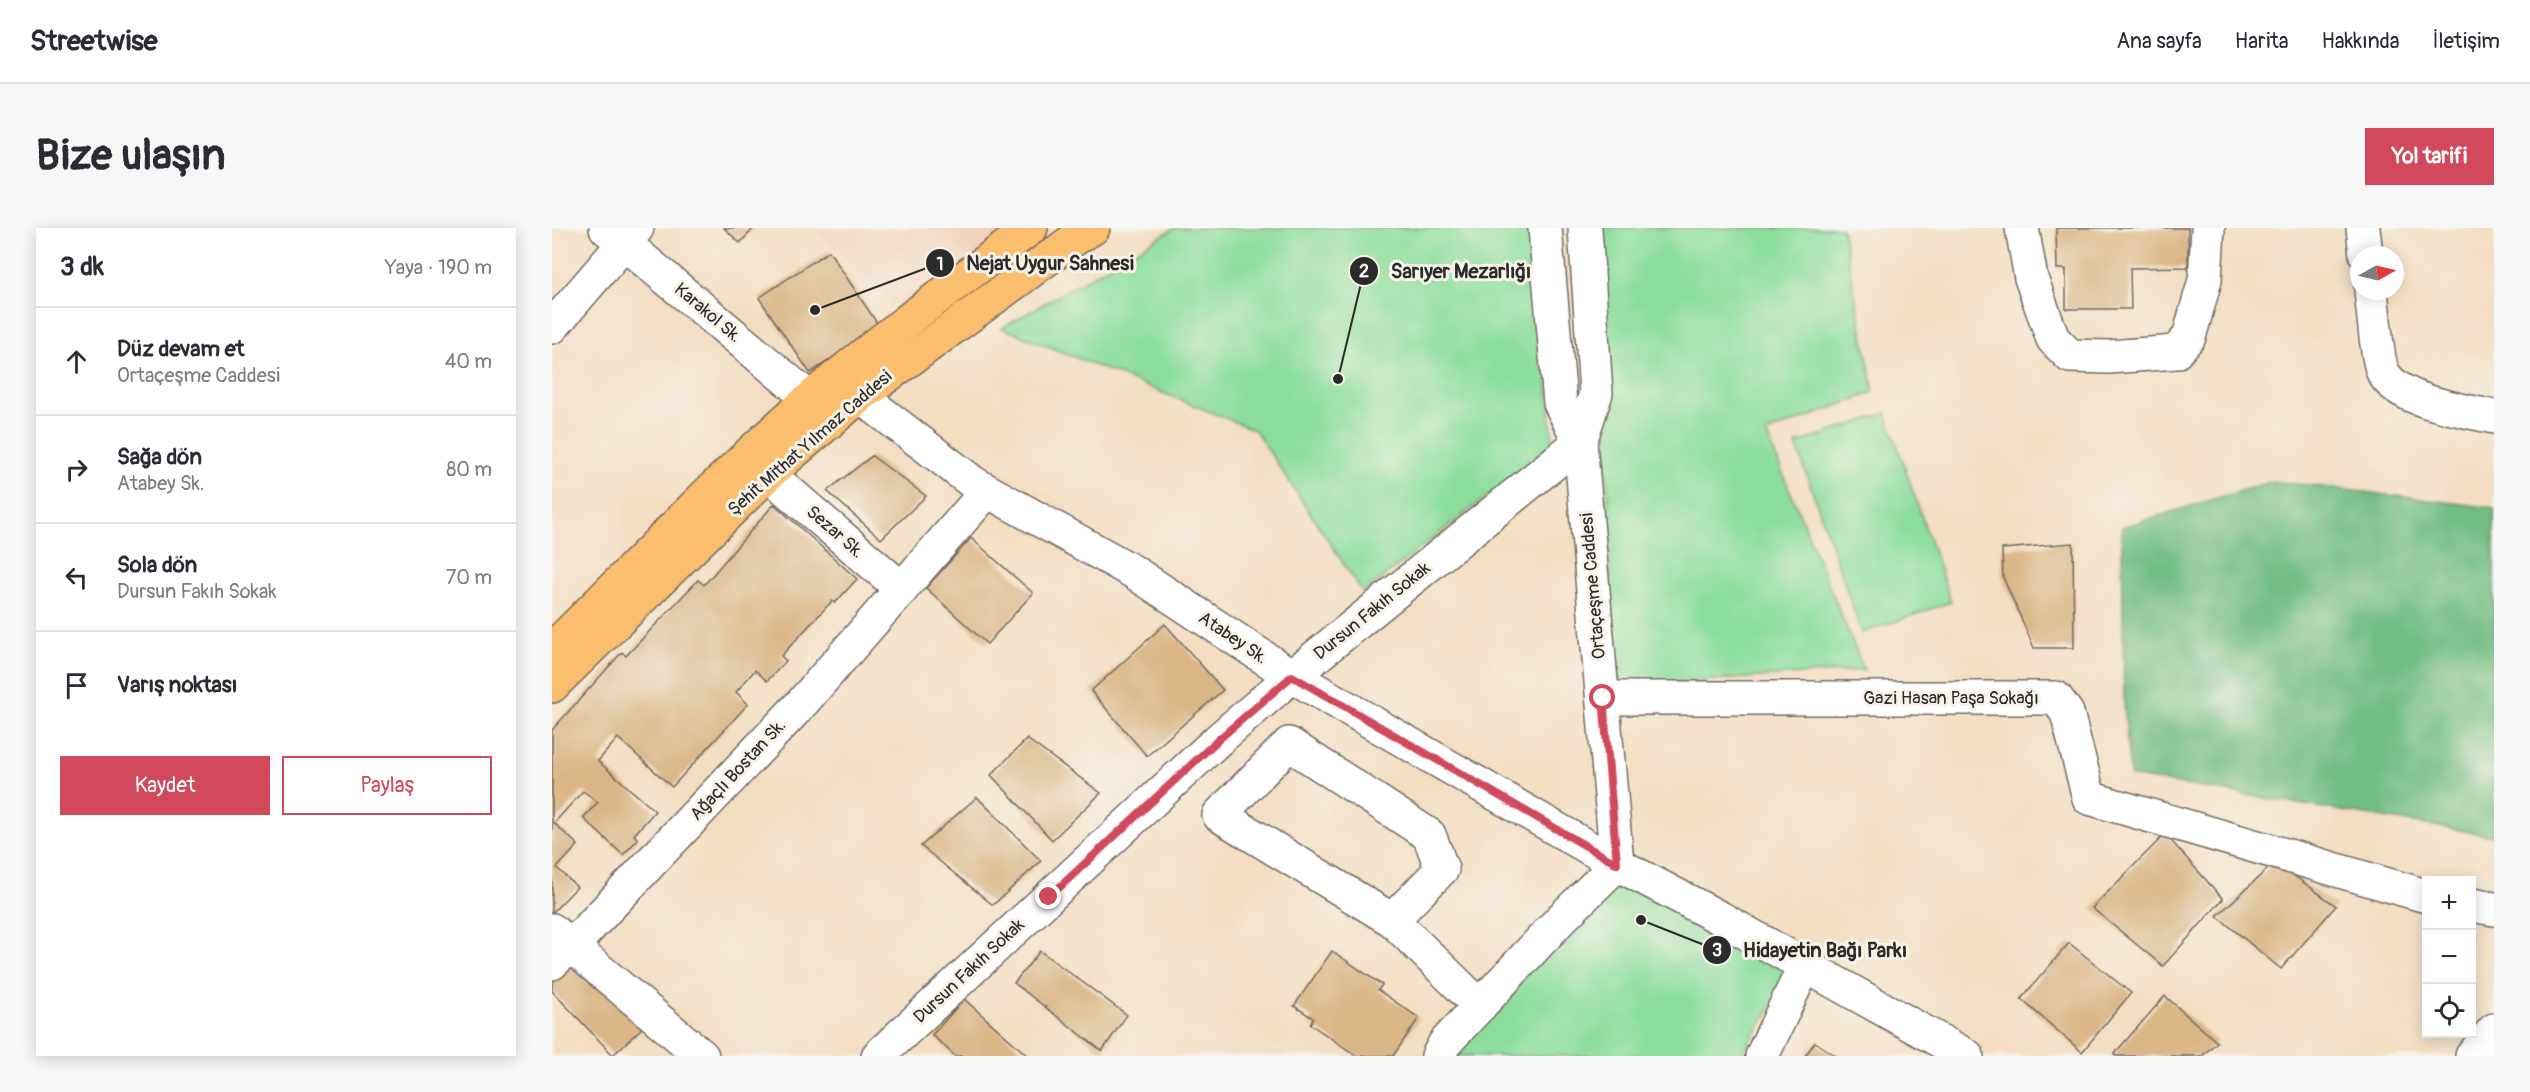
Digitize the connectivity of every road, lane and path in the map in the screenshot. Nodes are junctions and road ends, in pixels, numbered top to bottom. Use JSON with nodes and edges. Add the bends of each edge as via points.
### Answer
{"nodes":[{"id":1,"x":1031,"y":228,"type":"edge"},
{"id":2,"x":1093,"y":228,"type":"edge"},
{"id":3,"x":1545,"y":228,"type":"edge"},
{"id":4,"x":1585,"y":228,"type":"edge"},
{"id":5,"x":2022,"y":228,"type":"edge"},
{"id":6,"x":2208,"y":228,"type":"edge"},
{"id":7,"x":2363,"y":228,"type":"edge"},
{"id":8,"x":622,"y":233,"type":"edge"},
{"id":9,"x":2365,"y":246,"type":"edge"},
{"id":10,"x":2372,"y":300,"type":"edge"},
{"id":11,"x":552,"y":327,"type":"edge"},
{"id":12,"x":860,"y":396,"type":"junction"},
{"id":13,"x":810,"y":399,"type":"junction"},
{"id":14,"x":2494,"y":417,"type":"edge"},
{"id":15,"x":1580,"y":441,"type":"junction"},
{"id":16,"x":768,"y":474,"type":"junction"},
{"id":17,"x":987,"y":491,"type":"junction"},
{"id":18,"x":902,"y":589,"type":"junction"},
{"id":19,"x":552,"y":649,"type":"edge"},
{"id":20,"x":1292,"y":676,"type":"junction"},
{"id":21,"x":552,"y":686,"type":"edge"},
{"id":22,"x":1603,"y":698,"type":"junction"},
{"id":23,"x":1617,"y":864,"type":"junction"},
{"id":24,"x":2422,"y":895,"type":"edge"},
{"id":25,"x":2476,"y":906,"type":"edge"},
{"id":26,"x":2494,"y":909,"type":"edge"},
{"id":27,"x":1392,"y":920,"type":"junction"},
{"id":28,"x":558,"y":947,"type":"edge"},
{"id":29,"x":1805,"y":965,"type":"junction"},
{"id":30,"x":1480,"y":1006,"type":"junction"},
{"id":31,"x":2494,"y":1030,"type":"edge"},
{"id":32,"x":702,"y":1056,"type":"edge"},
{"id":33,"x":878,"y":1056,"type":"edge"},
{"id":34,"x":1438,"y":1056,"type":"edge"},
{"id":35,"x":1762,"y":1056,"type":"edge"},
{"id":36,"x":1967,"y":1056,"type":"edge"},
{"id":37,"x":2472,"y":1056,"type":"edge"}],
"edges":[{"from":1,"to":13,"type":"main road","name":"Şehit Mithat Yılmaz Caddesi"},
{"from":2,"to":12,"type":"main road","name":"Şehit Mithat Yılmaz Caddesi"},
{"from":3,"to":15,"type":"street","via":[[1560,403]]},
{"from":4,"to":15,"type":"street","name":"Ortaçeşme Caddesi","via":[[1596,393]]},
{"from":5,"to":6,"type":"street","via":[[2031,278],[2053,339],[2070,356],[2109,357],[2176,352],[2189,337],[2205,280]]},
{"from":7,"to":9,"type":"street"},
{"from":8,"to":11,"type":"street"},
{"from":8,"to":13,"type":"street","name":"Karakol Sk."},
{"from":10,"to":14,"type":"street","via":[[2383,373],[2402,391],[2439,405]]},
{"from":12,"to":16,"type":"main road","name":"Şehit Mithat Yılmaz Caddesi"},
{"from":12,"to":17,"type":"street","name":"Atabey Sk."},
{"from":13,"to":19,"type":"main road","name":"Şehit Mithat Yılmaz Caddesi"},
{"from":15,"to":20,"type":"street","name":"Dursun Fakıh Sokak"},
{"from":15,"to":22,"type":"street","name":"Ortaçeşme Caddesi"},
{"from":16,"to":18,"type":"street","name":"Sezar Sk."},
{"from":16,"to":21,"type":"main road","name":"Şehit Mithat Yılmaz Caddesi"},
{"from":17,"to":18,"type":"street","name":"Ağaçlı Bostan Sk."},
{"from":17,"to":20,"type":"street","name":"Atabey Sk.","via":[[1132,571]]},
{"from":18,"to":28,"type":"street","name":"Ağaçlı Bostan Sk.","via":[[802,703]]},
{"from":20,"to":23,"type":"street","name":"Atabey Sk."},
{"from":20,"to":33,"type":"street","name":"Dursun Fakıh Sokak"},
{"from":22,"to":23,"type":"street","name":"Ortaçeşme Caddesi"},
{"from":22,"to":24,"type":"street","name":"Gazi Hasan Paşa Sokağı","via":[[2056,698],[2067,713],[2089,798]]},
{"from":23,"to":29,"type":"street","name":"Atabey Sk."},
{"from":23,"to":30,"type":"street"},
{"from":25,"to":26,"type":"street"},
{"from":27,"to":27,"type":"street","via":[[1442,869],[1429,835],[1289,744],[1219,815]]},
{"from":27,"to":30,"type":"street"},
{"from":28,"to":32,"type":"street"},
{"from":29,"to":35,"type":"street"},
{"from":29,"to":36,"type":"street","name":"Atabey Sk."},
{"from":30,"to":34,"type":"street","via":[[1445,1043]]},
{"from":31,"to":37,"type":"street"}]}
